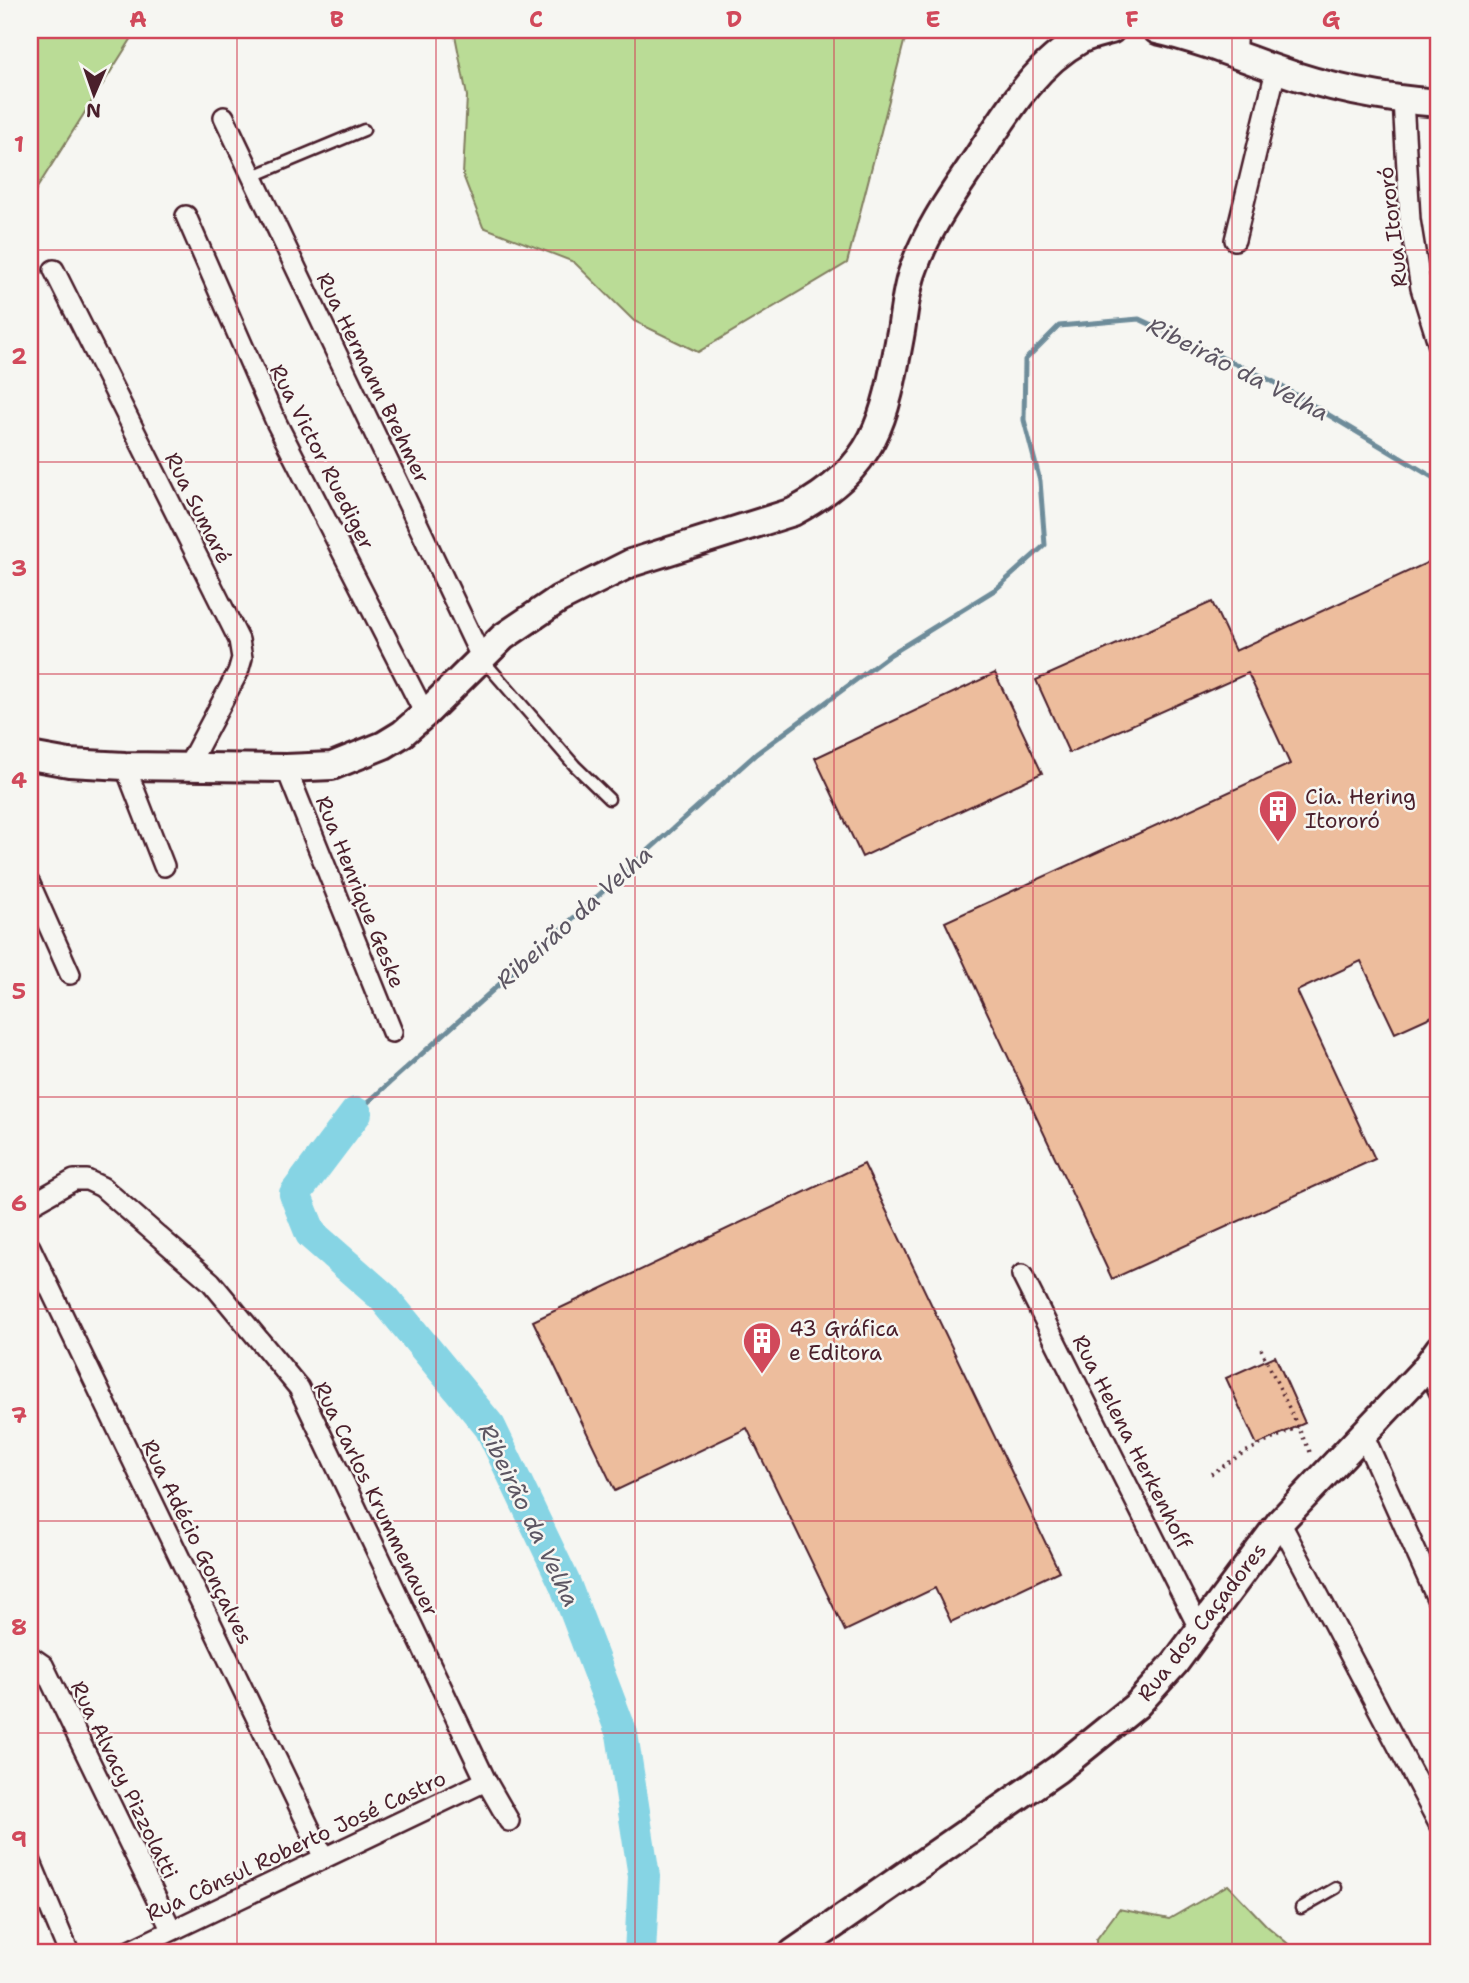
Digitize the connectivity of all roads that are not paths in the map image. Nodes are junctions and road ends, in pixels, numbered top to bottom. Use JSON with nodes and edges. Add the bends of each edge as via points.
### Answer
{"nodes":[{"id":1,"x":1111,"y":30,"type":"edge"},
{"id":2,"x":1157,"y":30,"type":"edge"},
{"id":3,"x":1236,"y":42,"type":"edge"},
{"id":4,"x":1276,"y":70,"type":"junction"},
{"id":5,"x":1404,"y":100,"type":"junction"},
{"id":6,"x":1439,"y":103,"type":"edge"},
{"id":7,"x":224,"y":117,"type":"dead end"},
{"id":8,"x":364,"y":130,"type":"dead end"},
{"id":9,"x":251,"y":177,"type":"junction"},
{"id":10,"x":186,"y":216,"type":"dead end"},
{"id":11,"x":1235,"y":240,"type":"dead end"},
{"id":12,"x":54,"y":270,"type":"dead end"},
{"id":13,"x":1439,"y":346,"type":"edge"},
{"id":14,"x":482,"y":659,"type":"junction"},
{"id":15,"x":425,"y":714,"type":"junction"},
{"id":16,"x":30,"y":756,"type":"edge"},
{"id":17,"x":125,"y":766,"type":"junction"},
{"id":18,"x":187,"y":768,"type":"junction"},
{"id":19,"x":286,"y":768,"type":"junction"},
{"id":20,"x":609,"y":799,"type":"dead end"},
{"id":21,"x":164,"y":866,"type":"dead end"},
{"id":22,"x":30,"y":884,"type":"edge"},
{"id":23,"x":70,"y":974,"type":"dead end"},
{"id":24,"x":392,"y":1032,"type":"dead end"},
{"id":25,"x":30,"y":1205,"type":"edge"},
{"id":26,"x":30,"y":1247,"type":"edge"},
{"id":27,"x":1022,"y":1275,"type":"dead end"},
{"id":28,"x":1434,"y":1370,"type":"edge"},
{"id":29,"x":1363,"y":1434,"type":"junction"},
{"id":30,"x":1280,"y":1522,"type":"junction"},
{"id":31,"x":1439,"y":1603,"type":"edge"},
{"id":32,"x":1200,"y":1630,"type":"junction"},
{"id":33,"x":30,"y":1656,"type":"edge"},
{"id":34,"x":486,"y":1781,"type":"junction"},
{"id":35,"x":509,"y":1821,"type":"dead end"},
{"id":36,"x":1439,"y":1824,"type":"edge"},
{"id":37,"x":324,"y":1858,"type":"junction"},
{"id":38,"x":30,"y":1860,"type":"edge"},
{"id":39,"x":1336,"y":1888,"type":"dead end"},
{"id":40,"x":1301,"y":1908,"type":"dead end"},
{"id":41,"x":171,"y":1930,"type":"junction"},
{"id":42,"x":69,"y":1953,"type":"edge"},
{"id":43,"x":125,"y":1953,"type":"edge"},
{"id":44,"x":793,"y":1953,"type":"edge"}],
"edges":[{"from":1,"to":14,"type":"main road","via":[[1081,39],[1021,93],[925,238],[911,276],[884,414],[864,455],[839,481],[793,512],[631,563],[571,593],[503,637]]},
{"from":2,"to":3,"type":"main road"},
{"from":3,"to":4,"type":"main road"},
{"from":4,"to":5,"type":"main road"},
{"from":4,"to":11,"type":"street"},
{"from":5,"to":6,"type":"main road"},
{"from":5,"to":13,"type":"street","name":"Rua Itororó","via":[[1410,220],[1421,288]]},
{"from":7,"to":9,"type":"street","name":"Rua Hermann Brehmer"},
{"from":8,"to":9,"type":"lane"},
{"from":9,"to":14,"type":"street","name":"Rua Hermann Brehmer"},
{"from":10,"to":15,"type":"street","name":"Rua Victor Ruediger","via":[[276,422]]},
{"from":12,"to":18,"type":"street","name":"Rua Sumaré","via":[[239,640],[242,658],[238,672]]},
{"from":14,"to":15,"type":"main road"},
{"from":14,"to":20,"type":"lane"},
{"from":15,"to":19,"type":"main road","via":[[402,734],[357,757],[332,766]]},
{"from":16,"to":17,"type":"main road"},
{"from":17,"to":18,"type":"main road"},
{"from":17,"to":21,"type":"street"},
{"from":18,"to":19,"type":"main road"},
{"from":19,"to":24,"type":"street","name":"Rua Henrique Geske"},
{"from":22,"to":23,"type":"street"},
{"from":25,"to":34,"type":"street","name":"Rua Carlos Krummenauer","via":[[74,1180],[102,1186],[211,1282],[299,1388]]},
{"from":26,"to":37,"type":"street","name":"Rua Adécio Gonçalves"},
{"from":27,"to":32,"type":"street","name":"Rua Helena Herkenhoff"},
{"from":28,"to":29,"type":"main road","name":"Rua dos Caçadores"},
{"from":29,"to":30,"type":"main road","name":"Rua dos Caçadores"},
{"from":29,"to":31,"type":"street"},
{"from":30,"to":32,"type":"main road","name":"Rua dos Caçadores"},
{"from":30,"to":36,"type":"street"},
{"from":32,"to":44,"type":"main road","name":"Rua dos Caçadores","via":[[1151,1692],[1068,1762]]},
{"from":33,"to":41,"type":"street","name":"Rua Alvacy Pizzolatti","via":[[43,1665]]},
{"from":34,"to":35,"type":"street","name":"Rua Carlos Krummenauer"},
{"from":34,"to":37,"type":"street","name":"Rua Cônsul Roberto José Castro"},
{"from":37,"to":41,"type":"street","name":"Rua Cônsul Roberto José Castro"},
{"from":38,"to":42,"type":"street"},
{"from":39,"to":40,"type":"lane"},
{"from":41,"to":43,"type":"street","name":"Rua Cônsul Roberto José Castro"}]}
